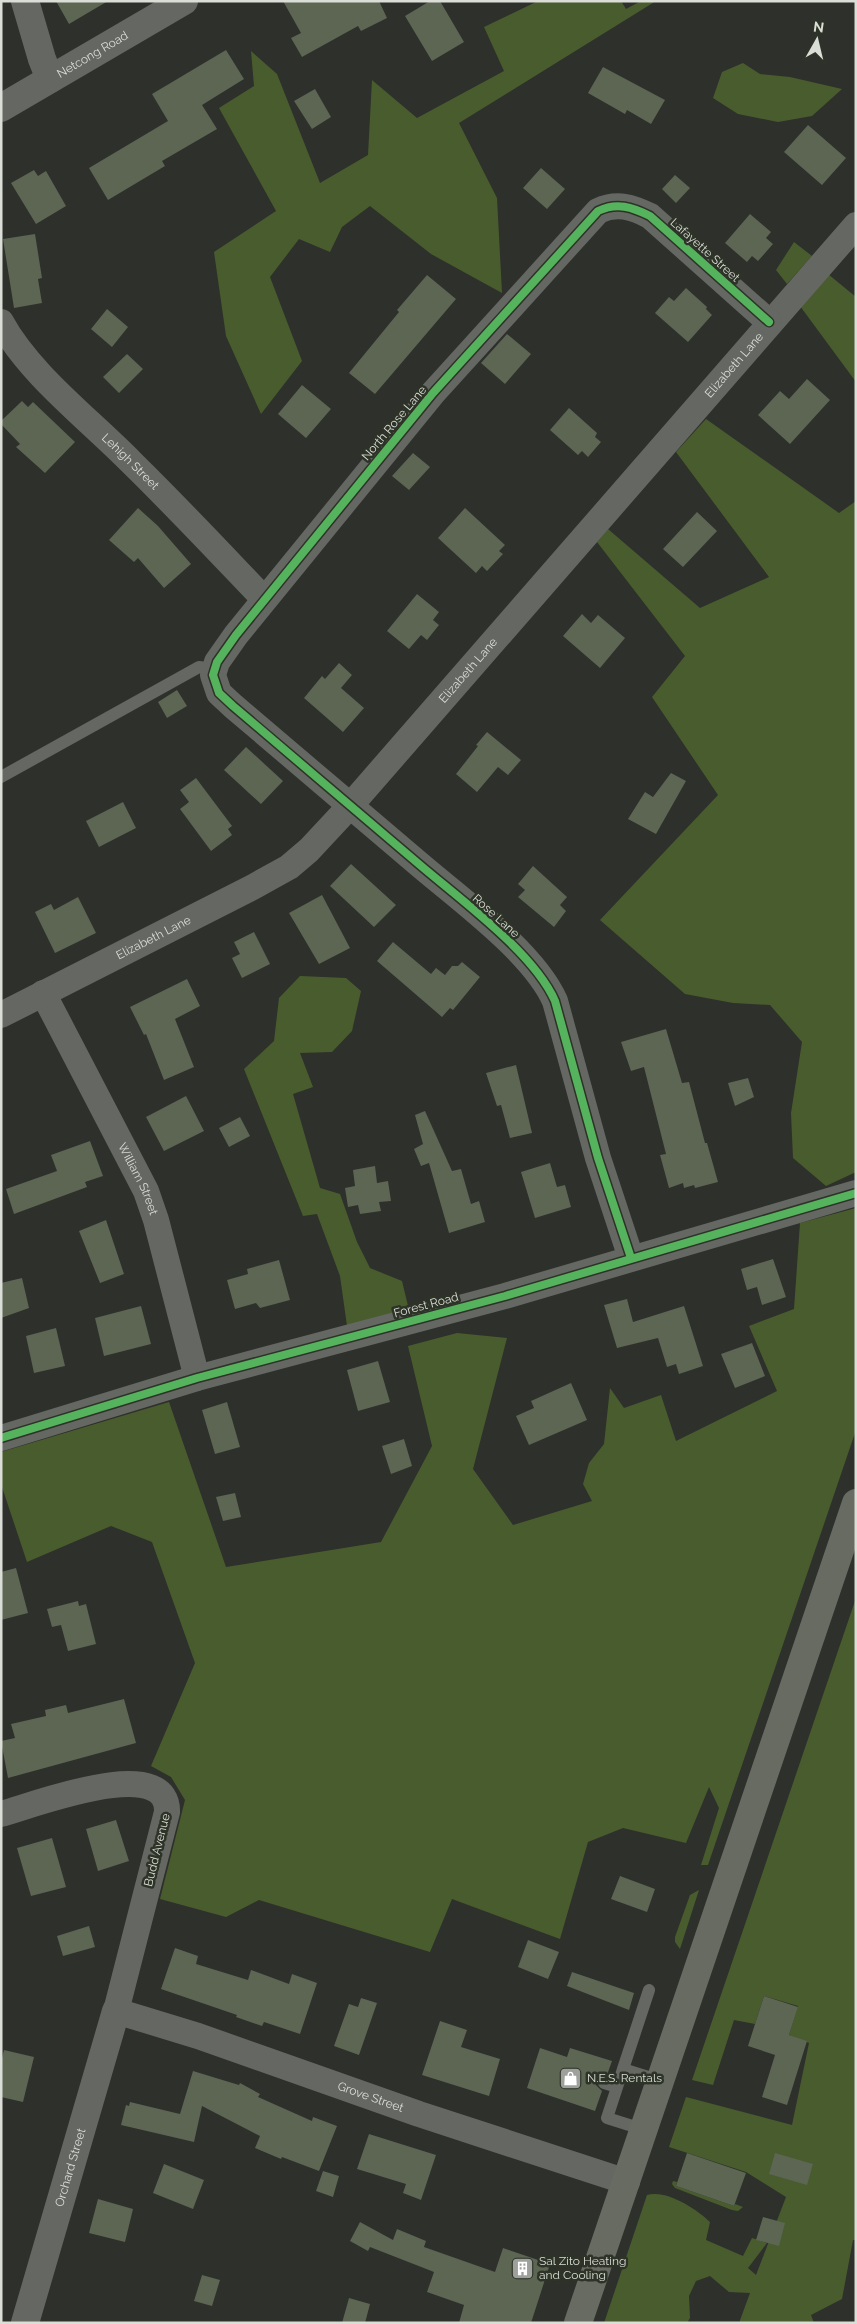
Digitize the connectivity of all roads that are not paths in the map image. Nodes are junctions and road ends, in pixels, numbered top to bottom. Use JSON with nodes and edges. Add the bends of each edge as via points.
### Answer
{"nodes":[{"id":1,"x":26,"y":1,"type":"edge"},
{"id":2,"x":184,"y":1,"type":"edge"},
{"id":3,"x":50,"y":79,"type":"junction"},
{"id":4,"x":1,"y":108,"type":"edge"},
{"id":5,"x":618,"y":205,"type":"joint"},
{"id":6,"x":856,"y":224,"type":"edge"},
{"id":7,"x":1,"y":322,"type":"edge"},
{"id":8,"x":769,"y":322,"type":"junction"},
{"id":9,"x":264,"y":599,"type":"junction"},
{"id":10,"x":214,"y":674,"type":"junction"},
{"id":11,"x":1,"y":777,"type":"edge"},
{"id":12,"x":350,"y":806,"type":"junction"},
{"id":13,"x":43,"y":993,"type":"junction"},
{"id":14,"x":1,"y":1014,"type":"edge"},
{"id":15,"x":856,"y":1193,"type":"edge"},
{"id":16,"x":630,"y":1258,"type":"junction"},
{"id":17,"x":197,"y":1378,"type":"junction"},
{"id":18,"x":1,"y":1438,"type":"edge"},
{"id":19,"x":856,"y":1502,"type":"edge"},
{"id":20,"x":1,"y":1814,"type":"edge"},
{"id":21,"x":649,"y":1990,"type":"dead end"},
{"id":22,"x":116,"y":2011,"type":"junction"},
{"id":23,"x":623,"y":2069,"type":"junction"},
{"id":24,"x":661,"y":2081,"type":"junction"},
{"id":25,"x":604,"y":2083,"type":"dead end"},
{"id":26,"x":617,"y":2087,"type":"junction"},
{"id":27,"x":645,"y":2130,"type":"junction"},
{"id":28,"x":626,"y":2182,"type":"junction"},
{"id":29,"x":25,"y":2323,"type":"edge"},
{"id":30,"x":578,"y":2323,"type":"edge"}],
"edges":[{"from":1,"to":3,"type":"street"},
{"from":2,"to":3,"type":"street","name":"Netcong Road"},
{"from":3,"to":4,"type":"street","name":"Netcong Road"},
{"from":5,"to":8,"type":"street","name":"Lafayette Street","via":[[650,216]]},
{"from":5,"to":9,"type":"street","name":"North Rose Lane","via":[[603,209],[590,218],[433,393]]},
{"from":6,"to":8,"type":"street","name":"Elizabeth Lane"},
{"from":7,"to":9,"type":"street","name":"Lehigh Street","via":[[12,342],[34,367]]},
{"from":8,"to":12,"type":"street","name":"Elizabeth Lane"},
{"from":9,"to":10,"type":"street","name":"North Rose Lane","via":[[217,662]]},
{"from":10,"to":11,"type":"lane","via":[[199,667]]},
{"from":10,"to":12,"type":"street","name":"Rose Lane","via":[[219,693]]},
{"from":12,"to":13,"type":"street","name":"Elizabeth Lane","via":[[289,867],[254,888]]},
{"from":12,"to":16,"type":"street","name":"Rose Lane","via":[[524,956],[544,981],[555,1001],[598,1158]]},
{"from":13,"to":14,"type":"street","name":"Elizabeth Lane"},
{"from":13,"to":17,"type":"street","name":"William Street","via":[[146,1191]]},
{"from":15,"to":16,"type":"street","name":"Forest Road"},
{"from":16,"to":17,"type":"street","name":"Forest Road","via":[[505,1296]]},
{"from":17,"to":18,"type":"street","name":"Forest Road"},
{"from":19,"to":24,"type":"main road"},
{"from":20,"to":22,"type":"street","name":"Budd Avenue","via":[[123,1783],[149,1785],[165,1798],[167,1812]]},
{"from":21,"to":23,"type":"lane"},
{"from":22,"to":28,"type":"street","name":"Grove Street","via":[[198,2036],[555,2168]]},
{"from":22,"to":29,"type":"street","name":"Orchard Street"},
{"from":23,"to":24,"type":"lane"},
{"from":23,"to":26,"type":"lane"},
{"from":24,"to":27,"type":"main road"},
{"from":25,"to":26,"type":"lane"},
{"from":26,"to":27,"type":"lane","via":[[607,2118]]},
{"from":27,"to":28,"type":"main road"},
{"from":28,"to":30,"type":"main road"}]}
